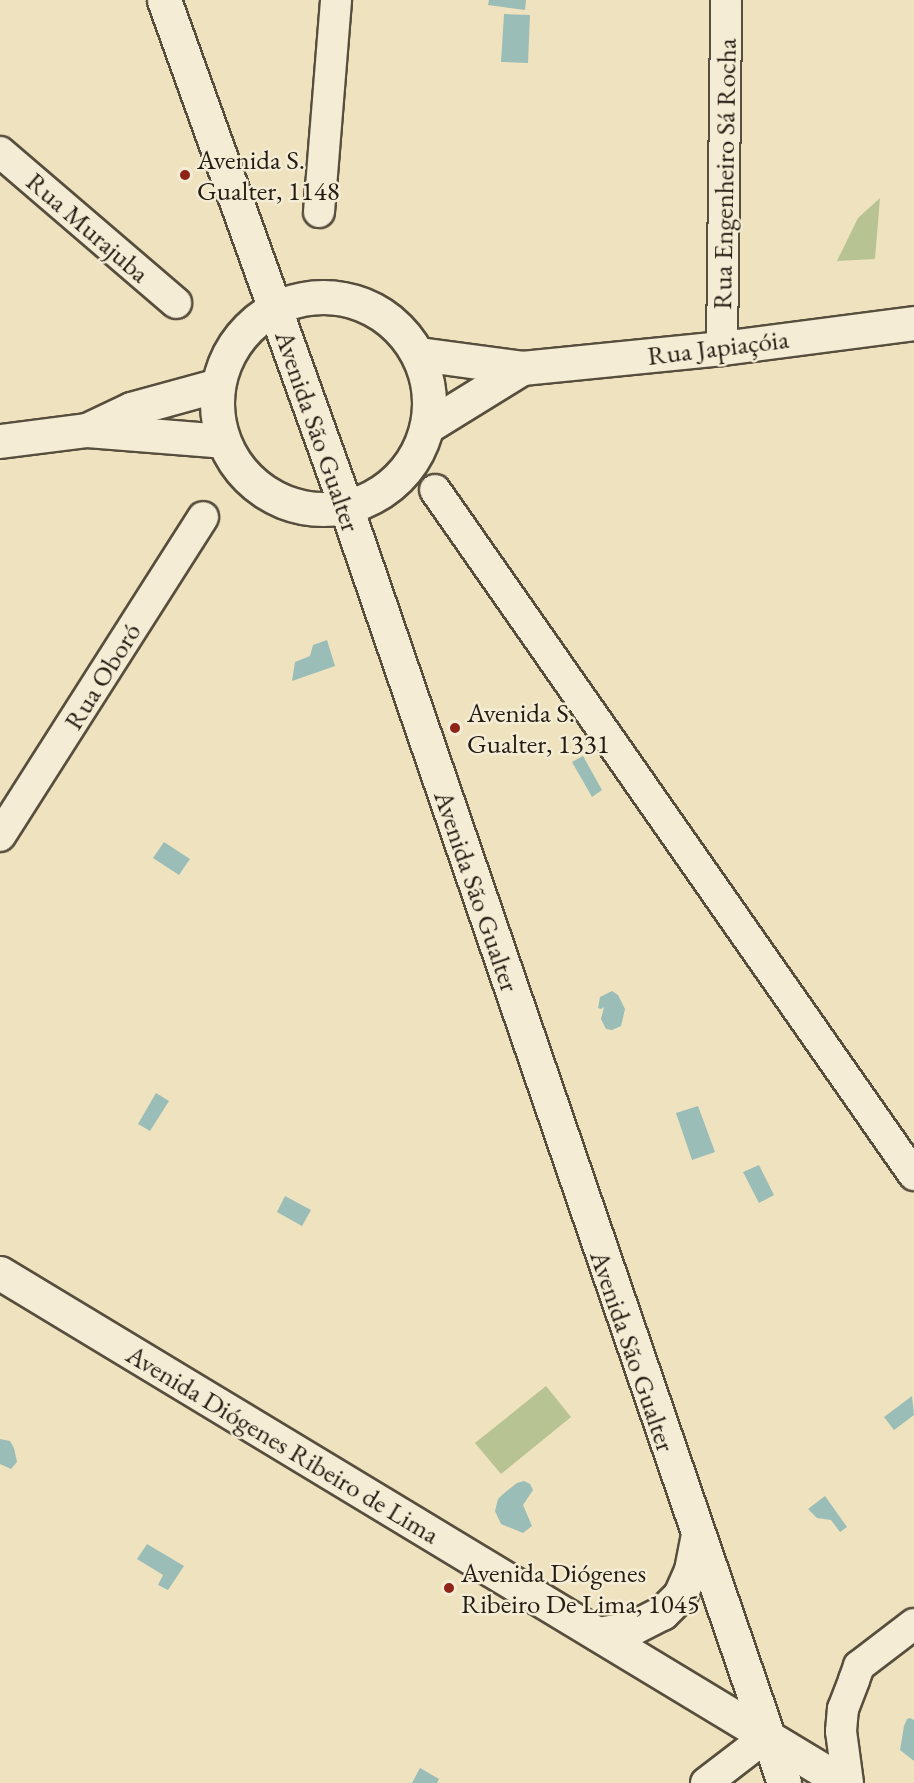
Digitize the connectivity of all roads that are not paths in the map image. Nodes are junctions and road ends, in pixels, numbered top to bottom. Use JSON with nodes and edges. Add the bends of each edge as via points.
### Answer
{"nodes":[{"id":1,"x":164,"y":0,"type":"edge"},
{"id":2,"x":336,"y":0,"type":"edge"},
{"id":3,"x":726,"y":0,"type":"edge"},
{"id":4,"x":0,"y":152,"type":"edge"},
{"id":5,"x":319,"y":212,"type":"dead end"},
{"id":6,"x":176,"y":303,"type":"dead end"},
{"id":7,"x":274,"y":308,"type":"junction"},
{"id":8,"x":914,"y":322,"type":"edge"},
{"id":9,"x":722,"y":348,"type":"junction"},
{"id":10,"x":419,"y":354,"type":"junction"},
{"id":11,"x":522,"y":368,"type":"junction"},
{"id":12,"x":218,"y":384,"type":"junction"},
{"id":13,"x":428,"y":426,"type":"junction"},
{"id":14,"x":87,"y":430,"type":"junction"},
{"id":15,"x":0,"y":441,"type":"edge"},
{"id":16,"x":223,"y":441,"type":"junction"},
{"id":17,"x":435,"y":490,"type":"dead end"},
{"id":18,"x":346,"y":507,"type":"junction"},
{"id":19,"x":203,"y":517,"type":"dead end"},
{"id":20,"x":0,"y":836,"type":"edge"},
{"id":21,"x":914,"y":1175,"type":"edge"},
{"id":22,"x":0,"y":1273,"type":"edge"},
{"id":23,"x":698,"y":1538,"type":"junction"},
{"id":24,"x":914,"y":1624,"type":"edge"},
{"id":25,"x":598,"y":1634,"type":"junction"},
{"id":26,"x":767,"y":1736,"type":"junction"},
{"id":27,"x":706,"y":1783,"type":"edge"},
{"id":28,"x":784,"y":1783,"type":"edge"},
{"id":29,"x":846,"y":1783,"type":"edge"}],
"edges":[{"from":1,"to":7,"type":"street","name":"Avenida São Gualter"},
{"from":2,"to":5,"type":"street"},
{"from":3,"to":9,"type":"street","name":"Rua Engenheiro Sá Rocha"},
{"from":4,"to":6,"type":"street","name":"Rua Murajuba"},
{"from":7,"to":10,"type":"street","via":[[301,299],[329,296],[356,301],[382,313],[403,331]]},
{"from":7,"to":12,"type":"street","via":[[243,332],[227,356]]},
{"from":7,"to":18,"type":"street","name":"Avenida São Gualter"},
{"from":8,"to":9,"type":"street","name":"Rua Japiaçóia"},
{"from":9,"to":11,"type":"street","name":"Rua Japiaçóia"},
{"from":10,"to":11,"type":"street","name":"Rua Japiaçóia"},
{"from":10,"to":13,"type":"street","via":[[429,389]]},
{"from":11,"to":13,"type":"street","name":"Rua Japiaçóia"},
{"from":12,"to":14,"type":"street","via":[[131,409]]},
{"from":12,"to":16,"type":"street","via":[[217,413]]},
{"from":13,"to":18,"type":"street","via":[[417,454],[399,479],[375,496]]},
{"from":14,"to":15,"type":"street"},
{"from":14,"to":16,"type":"street"},
{"from":16,"to":18,"type":"street","via":[[236,465],[254,484],[282,502],[313,509]]},
{"from":17,"to":21,"type":"street"},
{"from":18,"to":23,"type":"street","name":"Avenida São Gualter"},
{"from":19,"to":20,"type":"street","name":"Rua Oboró"},
{"from":22,"to":25,"type":"street","name":"Avenida Diógenes Ribeiro de Lima"},
{"from":23,"to":25,"type":"street","via":[[680,1595],[662,1613],[632,1628]]},
{"from":23,"to":26,"type":"street","name":"Avenida São Gualter"},
{"from":24,"to":29,"type":"street","via":[[860,1666],[854,1680],[843,1709],[841,1731]]},
{"from":25,"to":26,"type":"street","name":"Avenida Diógenes Ribeiro de Lima"},
{"from":26,"to":27,"type":"street"},
{"from":26,"to":28,"type":"street","name":"Avenida São Gualter"},
{"from":26,"to":29,"type":"street","name":"Avenida Diógenes Ribeiro de Lima"}]}
